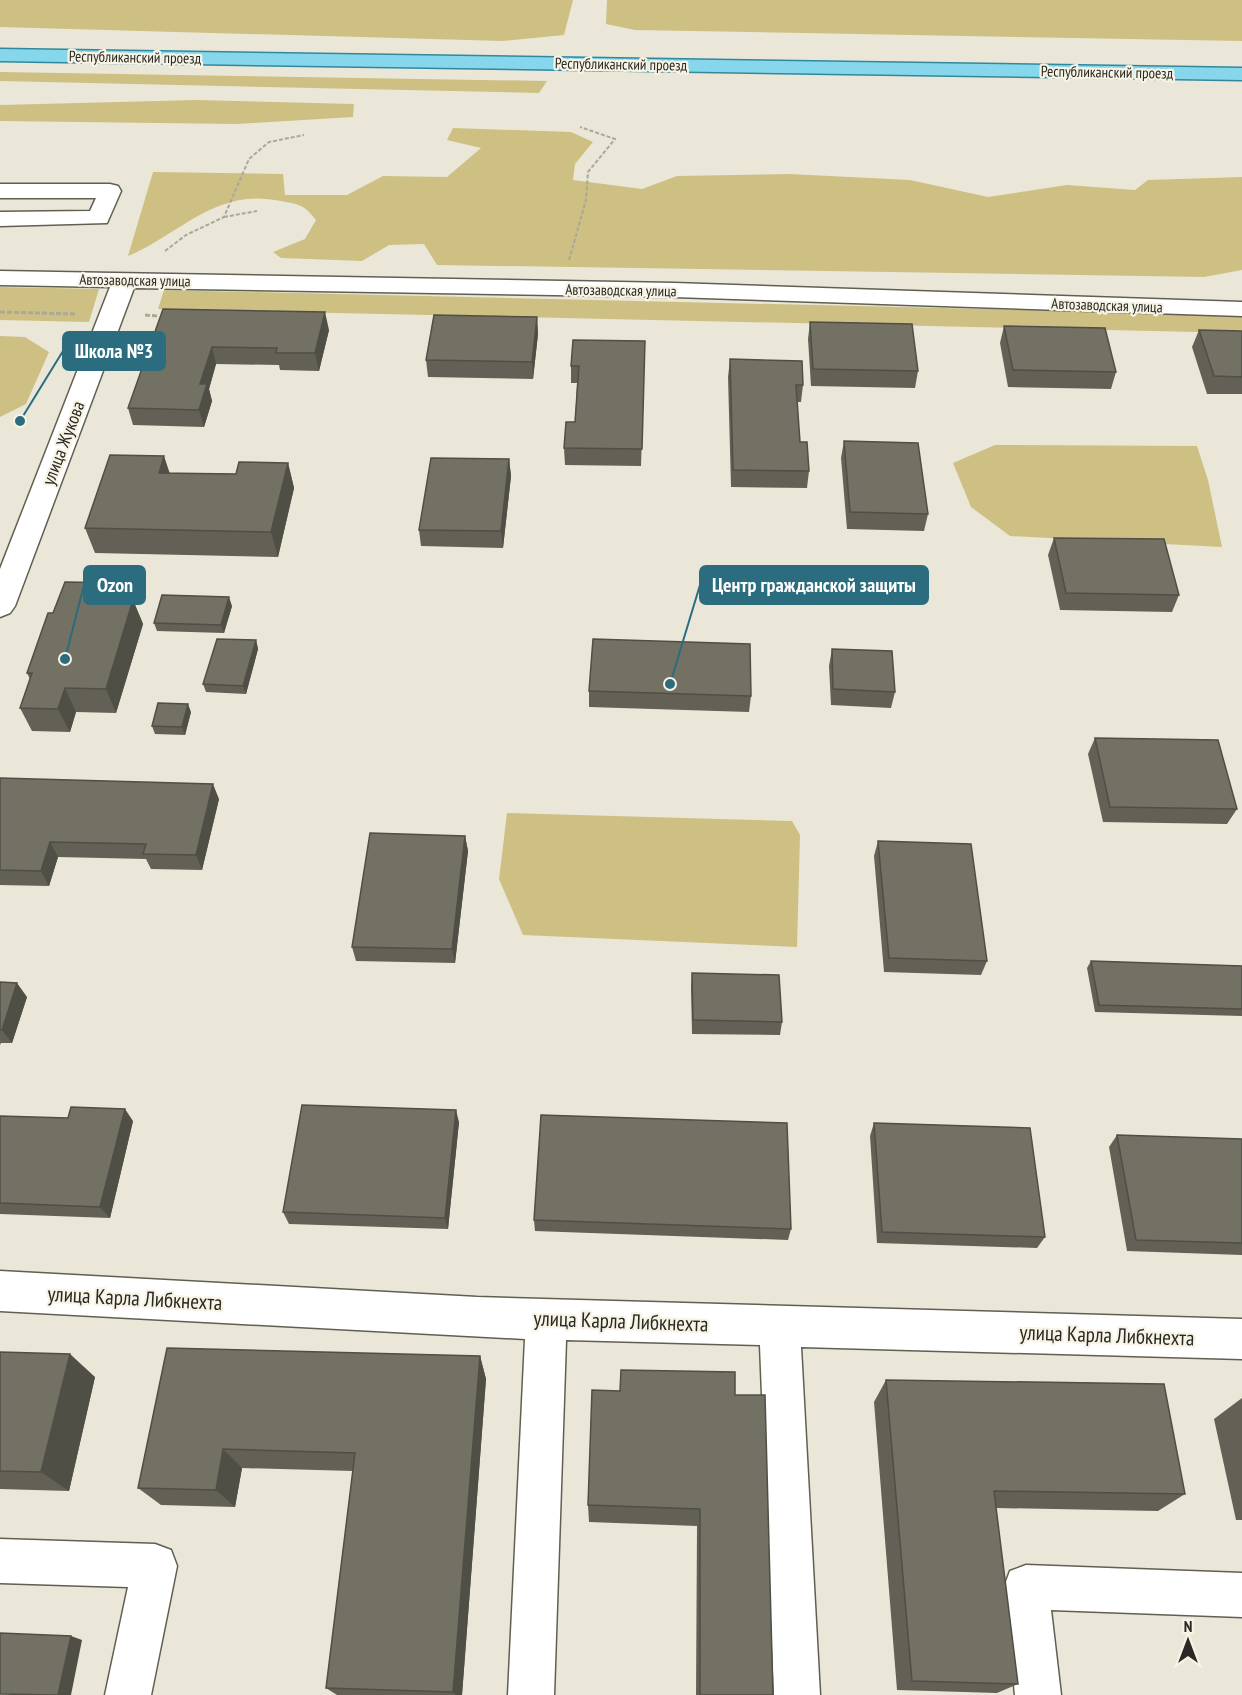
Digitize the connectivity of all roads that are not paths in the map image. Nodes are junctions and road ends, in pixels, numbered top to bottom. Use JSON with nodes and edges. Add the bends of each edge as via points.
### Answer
{"nodes":[{"id":1,"x":0,"y":55,"type":"edge"},
{"id":2,"x":1242,"y":74,"type":"edge"},
{"id":3,"x":0,"y":191,"type":"edge"},
{"id":4,"x":0,"y":219,"type":"edge"},
{"id":5,"x":0,"y":278,"type":"edge"},
{"id":6,"x":125,"y":279,"type":"junction"},
{"id":7,"x":1242,"y":309,"type":"edge"},
{"id":8,"x":0,"y":606,"type":"edge"},
{"id":9,"x":0,"y":1291,"type":"edge"},
{"id":10,"x":546,"y":1319,"type":"junction"},
{"id":11,"x":780,"y":1326,"type":"junction"},
{"id":12,"x":1242,"y":1339,"type":"edge"},
{"id":13,"x":0,"y":1561,"type":"edge"},
{"id":14,"x":1242,"y":1595,"type":"edge"},
{"id":15,"x":128,"y":1695,"type":"edge"},
{"id":16,"x":531,"y":1695,"type":"edge"},
{"id":17,"x":797,"y":1695,"type":"edge"},
{"id":18,"x":1038,"y":1695,"type":"edge"}],
"edges":[{"from":1,"to":2,"type":"main road","name":"Республиканский проезд"},
{"from":3,"to":4,"type":"street","via":[[110,191],[99,218]]},
{"from":5,"to":6,"type":"street","name":"Автозаводская улица"},
{"from":6,"to":7,"type":"street","name":"Автозаводская улица","via":[[686,291]]},
{"from":6,"to":8,"type":"street","name":"улица Жукова"},
{"from":9,"to":10,"type":"street","name":"улица Карла Либкнехта"},
{"from":10,"to":11,"type":"street","name":"улица Карла Либкнехта"},
{"from":10,"to":16,"type":"street"},
{"from":11,"to":12,"type":"street","name":"улица Карла Либкнехта"},
{"from":11,"to":17,"type":"street"},
{"from":13,"to":15,"type":"street","via":[[156,1566]]},
{"from":14,"to":18,"type":"street","via":[[1026,1587]]}]}
